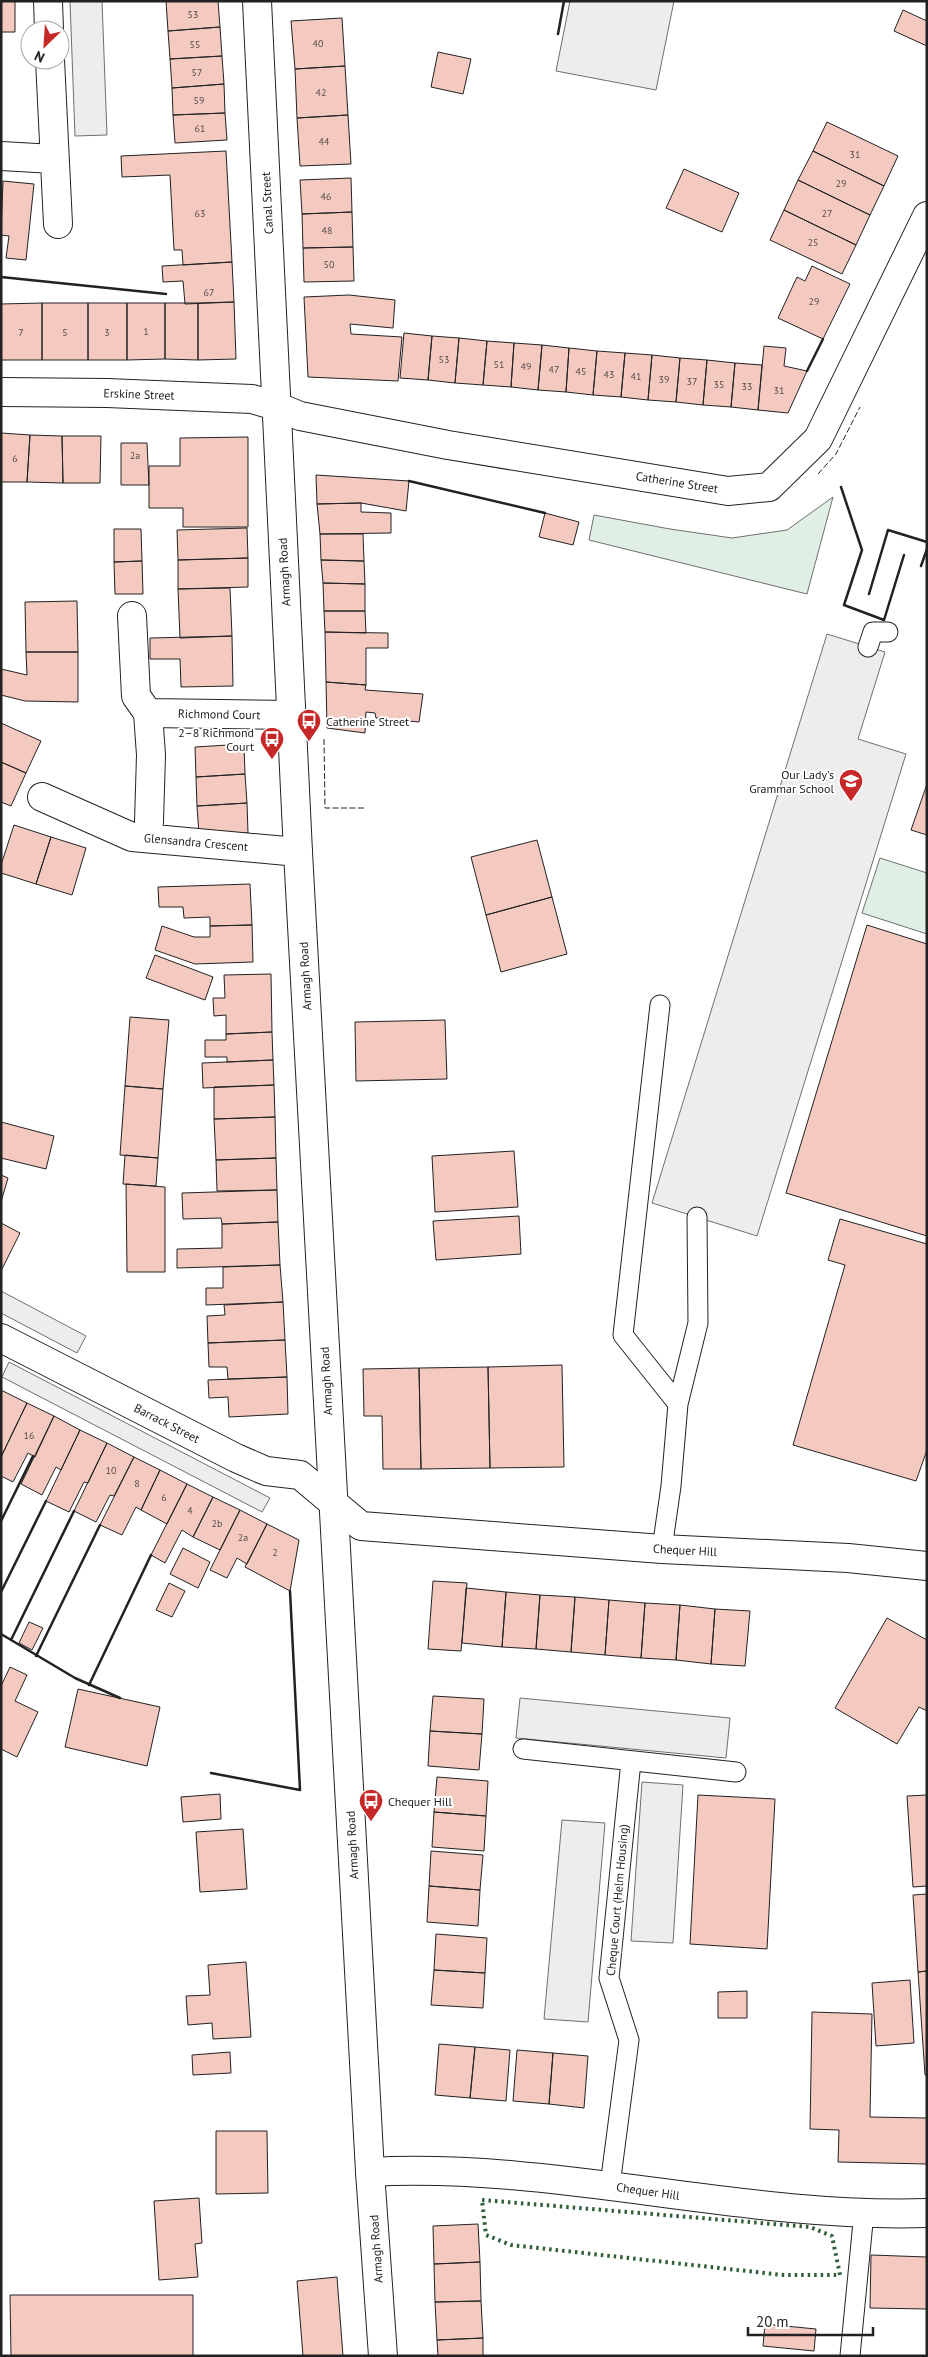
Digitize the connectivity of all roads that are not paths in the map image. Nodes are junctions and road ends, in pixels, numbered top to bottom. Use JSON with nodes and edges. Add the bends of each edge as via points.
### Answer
{"nodes":[{"id":1,"x":48,"y":1,"type":"edge"},
{"id":2,"x":258,"y":1,"type":"edge"},
{"id":3,"x":49,"y":20,"type":"edge"},
{"id":4,"x":50,"y":70,"type":"edge"},
{"id":5,"x":1,"y":156,"type":"edge"},
{"id":6,"x":54,"y":159,"type":"junction"},
{"id":7,"x":927,"y":216,"type":"edge"},
{"id":8,"x":58,"y":224,"type":"dead end"},
{"id":9,"x":1,"y":392,"type":"edge"},
{"id":10,"x":276,"y":406,"type":"junction"},
{"id":11,"x":132,"y":616,"type":"dead end"},
{"id":12,"x":888,"y":632,"type":"dead end"},
{"id":13,"x":868,"y":647,"type":"dead end"},
{"id":14,"x":148,"y":713,"type":"junction"},
{"id":15,"x":291,"y":715,"type":"junction"},
{"id":16,"x":42,"y":798,"type":"dead end"},
{"id":17,"x":149,"y":822,"type":"dead end"},
{"id":18,"x":298,"y":852,"type":"junction"},
{"id":19,"x":660,"y":1005,"type":"dead end"},
{"id":20,"x":697,"y":1217,"type":"dead end"},
{"id":21,"x":1,"y":1338,"type":"edge"},
{"id":22,"x":678,"y":1404,"type":"junction"},
{"id":23,"x":333,"y":1501,"type":"junction"},
{"id":24,"x":662,"y":1549,"type":"junction"},
{"id":25,"x":927,"y":1566,"type":"edge"},
{"id":26,"x":524,"y":1749,"type":"dead end"},
{"id":27,"x":631,"y":1761,"type":"junction"},
{"id":28,"x":736,"y":1772,"type":"dead end"},
{"id":29,"x":370,"y":2172,"type":"junction"},
{"id":30,"x":610,"y":2185,"type":"junction"},
{"id":31,"x":864,"y":2212,"type":"junction"},
{"id":32,"x":927,"y":2213,"type":"edge"},
{"id":33,"x":383,"y":2356,"type":"edge"},
{"id":34,"x":850,"y":2356,"type":"edge"}],
"edges":[{"from":1,"to":3,"type":"street"},
{"from":2,"to":10,"type":"street","name":"Canal Street"},
{"from":4,"to":6,"type":"street"},
{"from":5,"to":6,"type":"street"},
{"from":6,"to":8,"type":"street"},
{"from":7,"to":10,"type":"street","name":"Catherine Street","via":[[818,439],[769,488],[728,491],[458,446],[300,416]]},
{"from":9,"to":10,"type":"street","name":"Erskine Street","via":[[252,399]]},
{"from":10,"to":15,"type":"street","name":"Armagh Road"},
{"from":11,"to":14,"type":"street","via":[[136,696]]},
{"from":12,"to":13,"type":"lane","via":[[872,632]]},
{"from":14,"to":15,"type":"street","name":"Richmond Court"},
{"from":14,"to":17,"type":"street","via":[[151,755]]},
{"from":15,"to":18,"type":"street","name":"Armagh Road"},
{"from":16,"to":18,"type":"street","name":"Glensandra Crescent","via":[[132,837]]},
{"from":18,"to":23,"type":"street","name":"Armagh Road"},
{"from":19,"to":22,"type":"lane","via":[[623,1335]]},
{"from":20,"to":22,"type":"lane","via":[[698,1323]]},
{"from":21,"to":23,"type":"street","name":"Barrack Street","via":[[236,1458],[266,1471],[300,1475]]},
{"from":22,"to":24,"type":"lane","via":[[672,1486]]},
{"from":23,"to":24,"type":"street","name":"Chequer Hill","via":[[361,1526]]},
{"from":23,"to":29,"type":"street","name":"Armagh Road"},
{"from":24,"to":25,"type":"street","name":"Chequer Hill","via":[[848,1558]]},
{"from":26,"to":27,"type":"lane"},
{"from":27,"to":28,"type":"lane"},
{"from":27,"to":30,"type":"lane","name":"Cheque Court (Helm Housing)","via":[[609,1978],[629,2040]]},
{"from":29,"to":30,"type":"street","name":"Chequer Hill","via":[[407,2170],[508,2174]]},
{"from":29,"to":33,"type":"street","name":"Armagh Road"},
{"from":30,"to":31,"type":"street","name":"Chequer Hill","via":[[720,2201]]},
{"from":31,"to":32,"type":"street","name":"Chequer Hill"},
{"from":31,"to":34,"type":"lane"}]}
